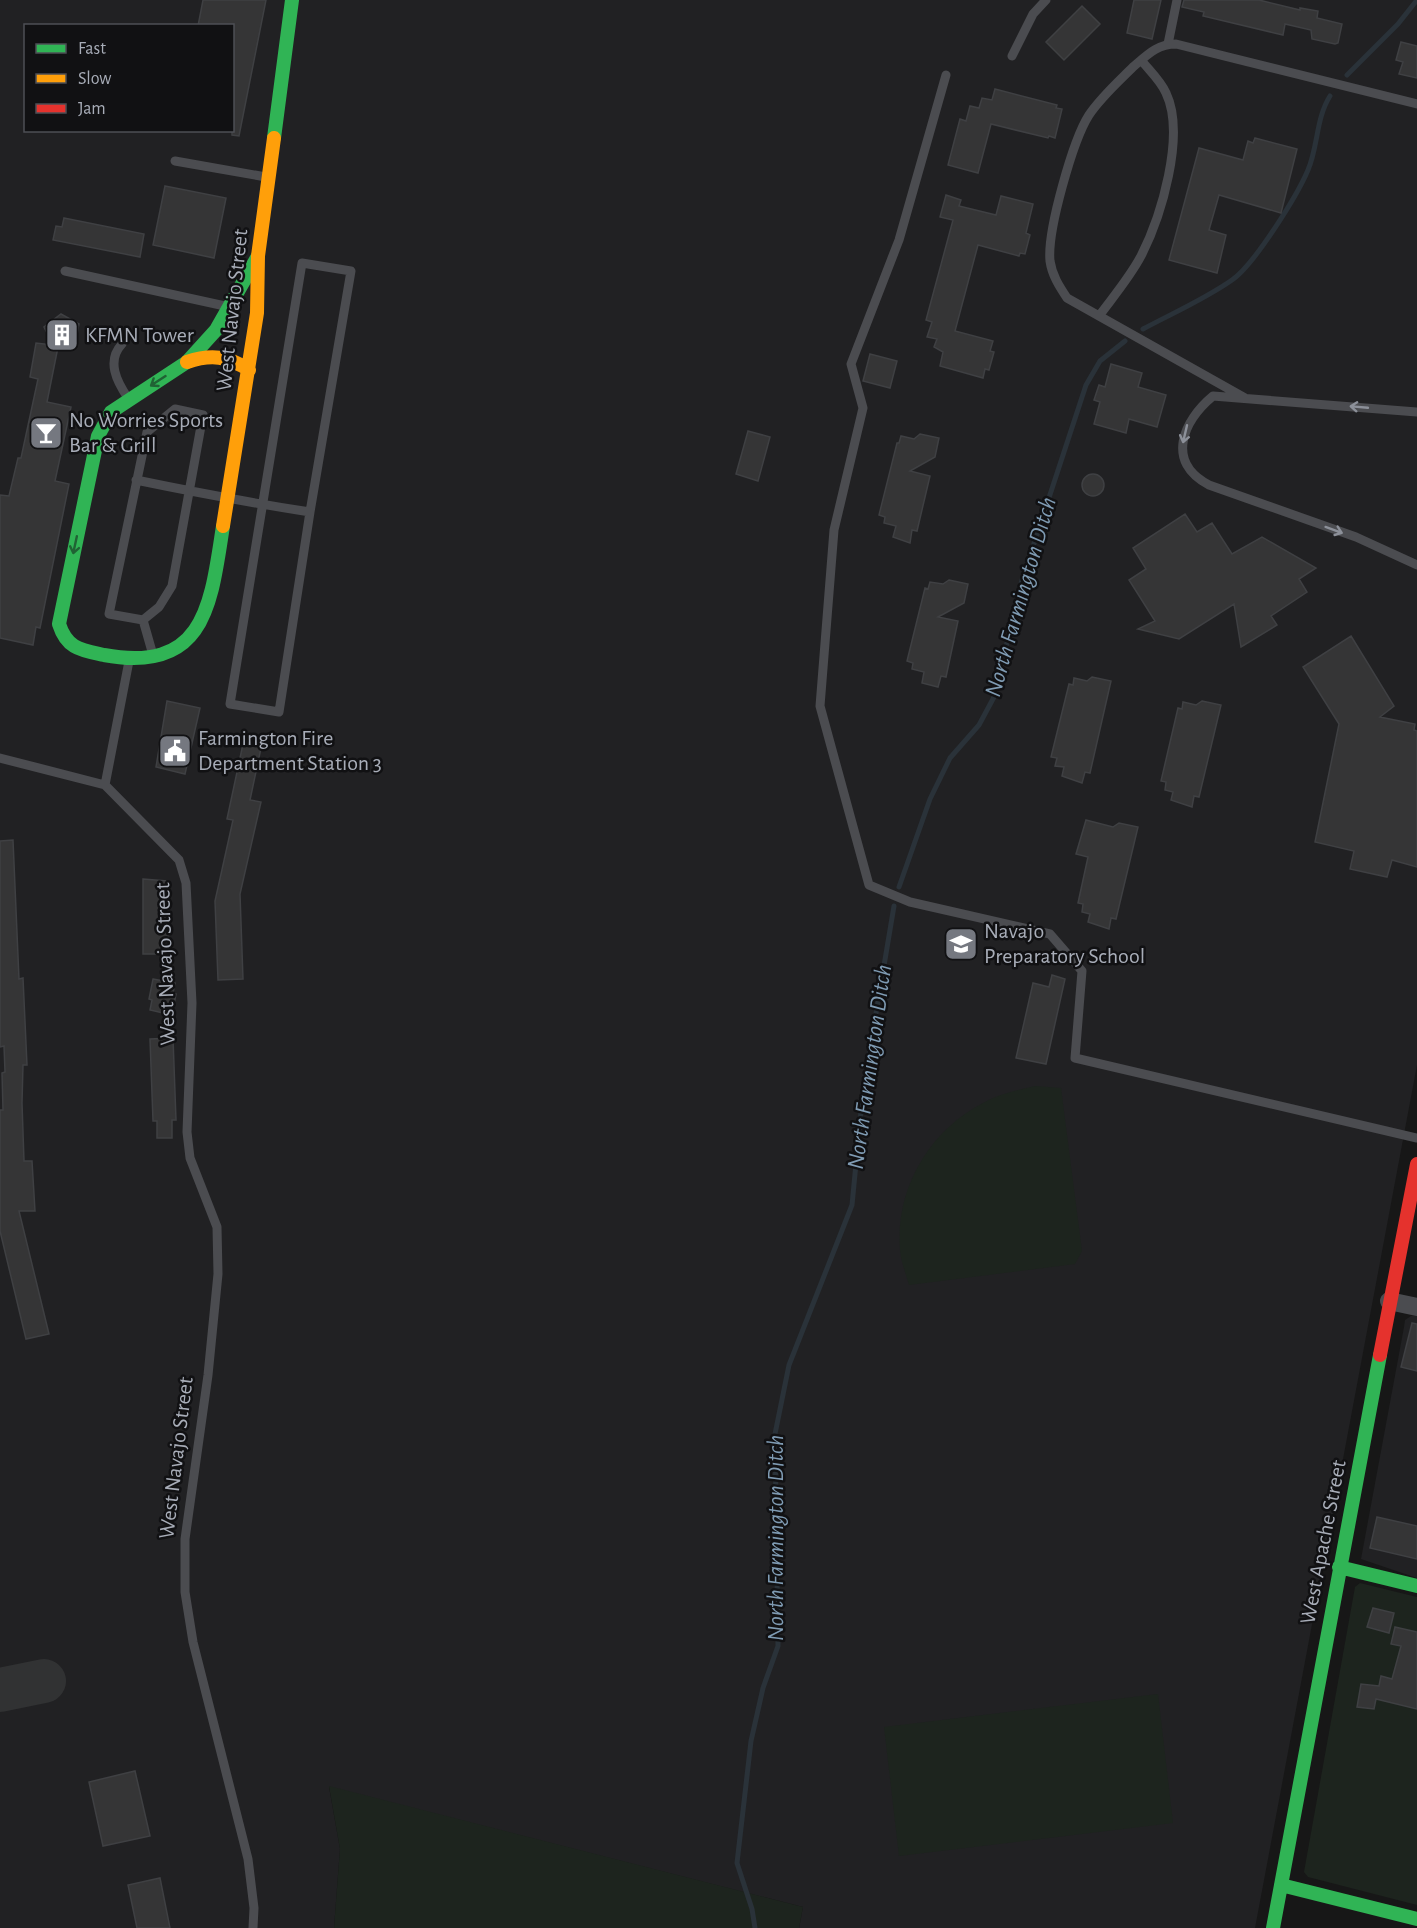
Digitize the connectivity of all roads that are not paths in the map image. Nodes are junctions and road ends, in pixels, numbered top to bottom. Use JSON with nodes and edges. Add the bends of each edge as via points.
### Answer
{"nodes":[{"id":1,"x":292,"y":0,"type":"edge"},
{"id":2,"x":1046,"y":0,"type":"edge"},
{"id":3,"x":1178,"y":0,"type":"edge"},
{"id":4,"x":1168,"y":44,"type":"junction"},
{"id":5,"x":1011,"y":56,"type":"dead end"},
{"id":6,"x":1141,"y":60,"type":"junction"},
{"id":7,"x":946,"y":75,"type":"dead end"},
{"id":8,"x":1417,"y":104,"type":"edge"},
{"id":9,"x":175,"y":160,"type":"dead end"},
{"id":10,"x":268,"y":177,"type":"junction"},
{"id":11,"x":258,"y":256,"type":"junction"},
{"id":12,"x":64,"y":271,"type":"dead end"},
{"id":13,"x":243,"y":310,"type":"junction"},
{"id":14,"x":1099,"y":316,"type":"junction"},
{"id":15,"x":122,"y":344,"type":"dead end"},
{"id":16,"x":187,"y":362,"type":"junction"},
{"id":17,"x":249,"y":370,"type":"junction"},
{"id":18,"x":1245,"y":398,"type":"junction"},
{"id":19,"x":129,"y":400,"type":"junction"},
{"id":20,"x":1417,"y":412,"type":"edge"},
{"id":21,"x":136,"y":480,"type":"junction"},
{"id":22,"x":189,"y":491,"type":"junction"},
{"id":23,"x":228,"y":498,"type":"junction"},
{"id":24,"x":262,"y":504,"type":"junction"},
{"id":25,"x":310,"y":512,"type":"junction"},
{"id":26,"x":1417,"y":565,"type":"edge"},
{"id":27,"x":143,"y":620,"type":"junction"},
{"id":28,"x":153,"y":657,"type":"junction"},
{"id":29,"x":129,"y":660,"type":"junction"},
{"id":30,"x":0,"y":758,"type":"edge"},
{"id":31,"x":105,"y":785,"type":"junction"},
{"id":32,"x":1417,"y":1138,"type":"edge"},
{"id":33,"x":1417,"y":1164,"type":"edge"},
{"id":34,"x":1389,"y":1301,"type":"junction"},
{"id":35,"x":1417,"y":1307,"type":"edge"},
{"id":36,"x":1339,"y":1567,"type":"junction"},
{"id":37,"x":1417,"y":1586,"type":"edge"},
{"id":38,"x":1281,"y":1886,"type":"junction"},
{"id":39,"x":1417,"y":1919,"type":"edge"},
{"id":40,"x":253,"y":1928,"type":"edge"},
{"id":41,"x":1273,"y":1928,"type":"edge"}],
"edges":[{"from":1,"to":10,"type":"street","name":"West Navajo Street"},
{"from":2,"to":5,"type":"lane","via":[[1033,14]]},
{"from":3,"to":4,"type":"lane"},
{"from":4,"to":6,"type":"lane"},
{"from":4,"to":8,"type":"lane"},
{"from":6,"to":14,"type":"lane","via":[[1167,93],[1173,126],[1170,175],[1140,257]]},
{"from":6,"to":14,"type":"lane","via":[[1089,115],[1078,137],[1052,229],[1050,261],[1055,280],[1067,298]]},
{"from":7,"to":32,"type":"lane","via":[[899,240],[851,364],[863,408],[834,530],[820,706],[869,885],[910,902],[1050,934],[1082,971],[1075,1058]]},
{"from":9,"to":10,"type":"lane"},
{"from":10,"to":11,"type":"street","name":"West Navajo Street"},
{"from":11,"to":13,"type":"street"},
{"from":11,"to":13,"type":"street","name":"West Navajo Street"},
{"from":12,"to":13,"type":"lane"},
{"from":13,"to":16,"type":"street","via":[[216,330]]},
{"from":13,"to":17,"type":"street","name":"West Navajo Street"},
{"from":14,"to":18,"type":"lane"},
{"from":15,"to":19,"type":"lane","via":[[114,370]]},
{"from":16,"to":17,"type":"street","via":[[221,354]]},
{"from":16,"to":19,"type":"street","name":"West Navajo Street","one_way":true},
{"from":17,"to":23,"type":"street","name":"West Navajo Street"},
{"from":20,"to":18,"type":"lane","one_way":true},
{"from":18,"to":26,"type":"lane","one_way":true,"via":[[1213,396],[1188,423],[1184,451],[1196,478],[1356,537]]},
{"from":19,"to":29,"type":"street","name":"West Navajo Street","one_way":true,"via":[[111,412],[98,436],[59,624],[63,638],[74,648]]},
{"from":21,"to":22,"type":"lane"},
{"from":21,"to":22,"type":"lane","via":[[147,432],[175,409],[203,415]]},
{"from":21,"to":27,"type":"lane","via":[[109,614]]},
{"from":22,"to":23,"type":"lane"},
{"from":22,"to":27,"type":"lane","via":[[172,586],[159,607]]},
{"from":23,"to":24,"type":"lane"},
{"from":23,"to":28,"type":"street","name":"West Navajo Street","via":[[212,595],[203,620],[172,650]]},
{"from":24,"to":25,"type":"lane"},
{"from":24,"to":25,"type":"lane","via":[[230,704],[279,712]]},
{"from":24,"to":25,"type":"lane","via":[[302,263],[322,266],[351,271]]},
{"from":27,"to":28,"type":"lane"},
{"from":28,"to":29,"type":"street","name":"West Navajo Street"},
{"from":29,"to":31,"type":"lane"},
{"from":30,"to":31,"type":"lane"},
{"from":31,"to":40,"type":"lane","name":"West Navajo Street","via":[[179,860],[186,883],[192,1003],[187,1132],[190,1158],[217,1227],[218,1274],[185,1539],[185,1592],[193,1642],[248,1859]]},
{"from":33,"to":34,"type":"street","name":"West Apache Street"},
{"from":34,"to":35,"type":"street"},
{"from":34,"to":36,"type":"street","name":"West Apache Street"},
{"from":36,"to":37,"type":"street"},
{"from":36,"to":38,"type":"street","name":"West Apache Street"},
{"from":38,"to":39,"type":"street"},
{"from":38,"to":41,"type":"street","name":"West Apache Street"}]}
